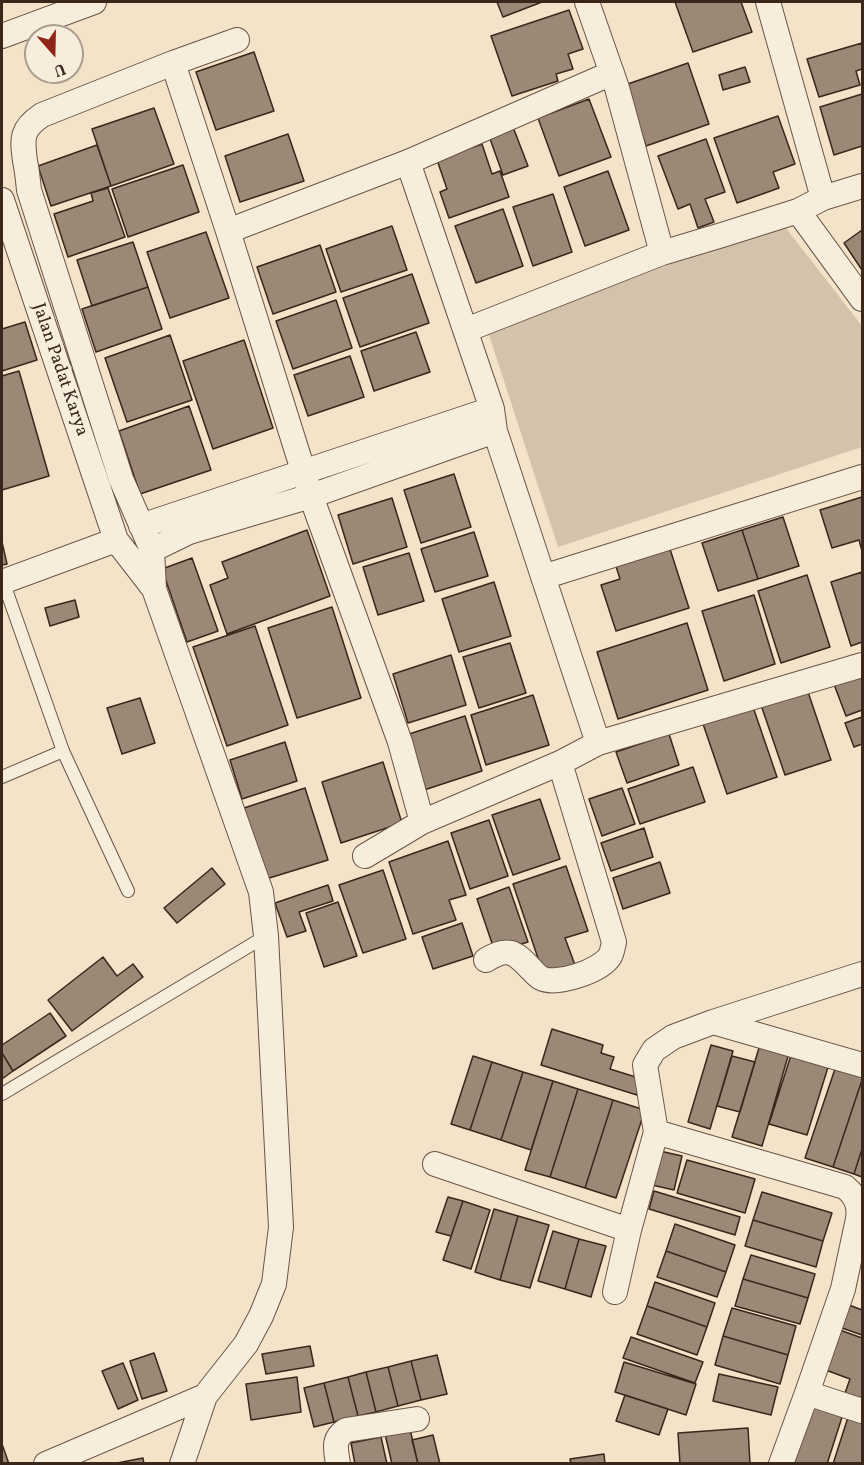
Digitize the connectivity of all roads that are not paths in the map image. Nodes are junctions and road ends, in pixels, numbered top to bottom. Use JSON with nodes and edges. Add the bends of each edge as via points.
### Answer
{"nodes":[{"id":1,"x":94,"y":2,"type":"edge"},
{"id":2,"x":586,"y":2,"type":"edge"},
{"id":3,"x":768,"y":2,"type":"edge"},
{"id":4,"x":2,"y":36,"type":"edge"},
{"id":5,"x":237,"y":40,"type":"dead end"},
{"id":6,"x":173,"y":63,"type":"junction"},
{"id":7,"x":612,"y":73,"type":"junction"},
{"id":8,"x":408,"y":162,"type":"junction"},
{"id":9,"x":862,"y":186,"type":"edge"},
{"id":10,"x":823,"y":198,"type":"junction"},
{"id":11,"x":2,"y":200,"type":"edge"},
{"id":12,"x":798,"y":211,"type":"junction"},
{"id":13,"x":228,"y":231,"type":"junction"},
{"id":14,"x":662,"y":253,"type":"junction"},
{"id":15,"x":862,"y":299,"type":"edge"},
{"id":16,"x":466,"y":330,"type":"junction"},
{"id":17,"x":494,"y":420,"type":"junction"},
{"id":18,"x":304,"y":472,"type":"junction"},
{"id":19,"x":862,"y":477,"type":"edge"},
{"id":20,"x":310,"y":496,"type":"junction"},
{"id":21,"x":141,"y":526,"type":"junction"},
{"id":22,"x":116,"y":540,"type":"junction"},
{"id":23,"x":152,"y":550,"type":"junction"},
{"id":24,"x":543,"y":577,"type":"junction"},
{"id":25,"x":2,"y":581,"type":"edge"},
{"id":26,"x":154,"y":589,"type":"junction"},
{"id":27,"x":862,"y":665,"type":"edge"},
{"id":28,"x":598,"y":743,"type":"junction"},
{"id":29,"x":63,"y":751,"type":"junction"},
{"id":30,"x":560,"y":763,"type":"junction"},
{"id":31,"x":2,"y":777,"type":"edge"},
{"id":32,"x":422,"y":822,"type":"junction"},
{"id":33,"x":365,"y":856,"type":"dead end"},
{"id":34,"x":128,"y":891,"type":"dead end"},
{"id":35,"x":266,"y":936,"type":"junction"},
{"id":36,"x":486,"y":960,"type":"dead end"},
{"id":37,"x":862,"y":974,"type":"edge"},
{"id":38,"x":714,"y":1022,"type":"junction"},
{"id":39,"x":862,"y":1065,"type":"edge"},
{"id":40,"x":2,"y":1094,"type":"edge"},
{"id":41,"x":656,"y":1132,"type":"junction"},
{"id":42,"x":435,"y":1164,"type":"dead end"},
{"id":43,"x":629,"y":1230,"type":"junction"},
{"id":44,"x":615,"y":1292,"type":"dead end"},
{"id":45,"x":853,"y":1292,"type":"edge"},
{"id":46,"x":807,"y":1393,"type":"junction"},
{"id":47,"x":205,"y":1396,"type":"junction"},
{"id":48,"x":862,"y":1411,"type":"edge"},
{"id":49,"x":417,"y":1419,"type":"dead end"},
{"id":50,"x":46,"y":1464,"type":"edge"},
{"id":51,"x":182,"y":1464,"type":"edge"},
{"id":52,"x":338,"y":1464,"type":"edge"},
{"id":53,"x":781,"y":1464,"type":"edge"}],
"edges":[{"from":1,"to":4,"type":"street"},
{"from":2,"to":7,"type":"street"},
{"from":3,"to":10,"type":"street"},
{"from":5,"to":6,"type":"street"},
{"from":6,"to":13,"type":"street"},
{"from":6,"to":21,"type":"street","via":[[42,116],[32,122],[22,140],[29,190],[121,479]]},
{"from":7,"to":8,"type":"street"},
{"from":7,"to":14,"type":"street"},
{"from":8,"to":13,"type":"street"},
{"from":8,"to":16,"type":"street"},
{"from":9,"to":10,"type":"street"},
{"from":10,"to":12,"type":"street"},
{"from":11,"to":22,"type":"street","name":"Jalan Padat Karya"},
{"from":12,"to":14,"type":"street"},
{"from":12,"to":15,"type":"street"},
{"from":13,"to":18,"type":"street"},
{"from":14,"to":16,"type":"street"},
{"from":16,"to":17,"type":"street"},
{"from":17,"to":18,"type":"street"},
{"from":17,"to":20,"type":"street"},
{"from":17,"to":24,"type":"street"},
{"from":18,"to":20,"type":"street"},
{"from":18,"to":21,"type":"street"},
{"from":19,"to":24,"type":"street"},
{"from":20,"to":23,"type":"street","via":[[189,532]]},
{"from":20,"to":32,"type":"street","via":[[400,742]]},
{"from":21,"to":23,"type":"street"},
{"from":22,"to":25,"type":"street"},
{"from":22,"to":26,"type":"street","name":"Jalan Padat Karya"},
{"from":23,"to":26,"type":"street"},
{"from":24,"to":28,"type":"street"},
{"from":25,"to":29,"type":"lane"},
{"from":26,"to":35,"type":"street","via":[[261,892]]},
{"from":27,"to":28,"type":"street"},
{"from":28,"to":30,"type":"street"},
{"from":29,"to":31,"type":"lane"},
{"from":29,"to":34,"type":"lane"},
{"from":30,"to":32,"type":"street"},
{"from":30,"to":36,"type":"street","via":[[614,942],[611,956],[586,974],[552,980],[541,978],[511,953],[495,954]]},
{"from":32,"to":33,"type":"street"},
{"from":35,"to":40,"type":"lane"},
{"from":35,"to":47,"type":"street","via":[[281,1227],[274,1284],[246,1344]]},
{"from":37,"to":38,"type":"street"},
{"from":38,"to":39,"type":"street"},
{"from":38,"to":41,"type":"street","via":[[673,1038],[648,1058],[645,1065]]},
{"from":41,"to":43,"type":"street"},
{"from":41,"to":45,"type":"street","via":[[845,1187],[857,1201],[859,1211]]},
{"from":42,"to":43,"type":"street"},
{"from":43,"to":44,"type":"street"},
{"from":45,"to":46,"type":"street"},
{"from":46,"to":48,"type":"street"},
{"from":46,"to":53,"type":"street"},
{"from":47,"to":50,"type":"street"},
{"from":47,"to":51,"type":"street"},
{"from":49,"to":52,"type":"street","via":[[345,1430],[336,1443]]}]}
